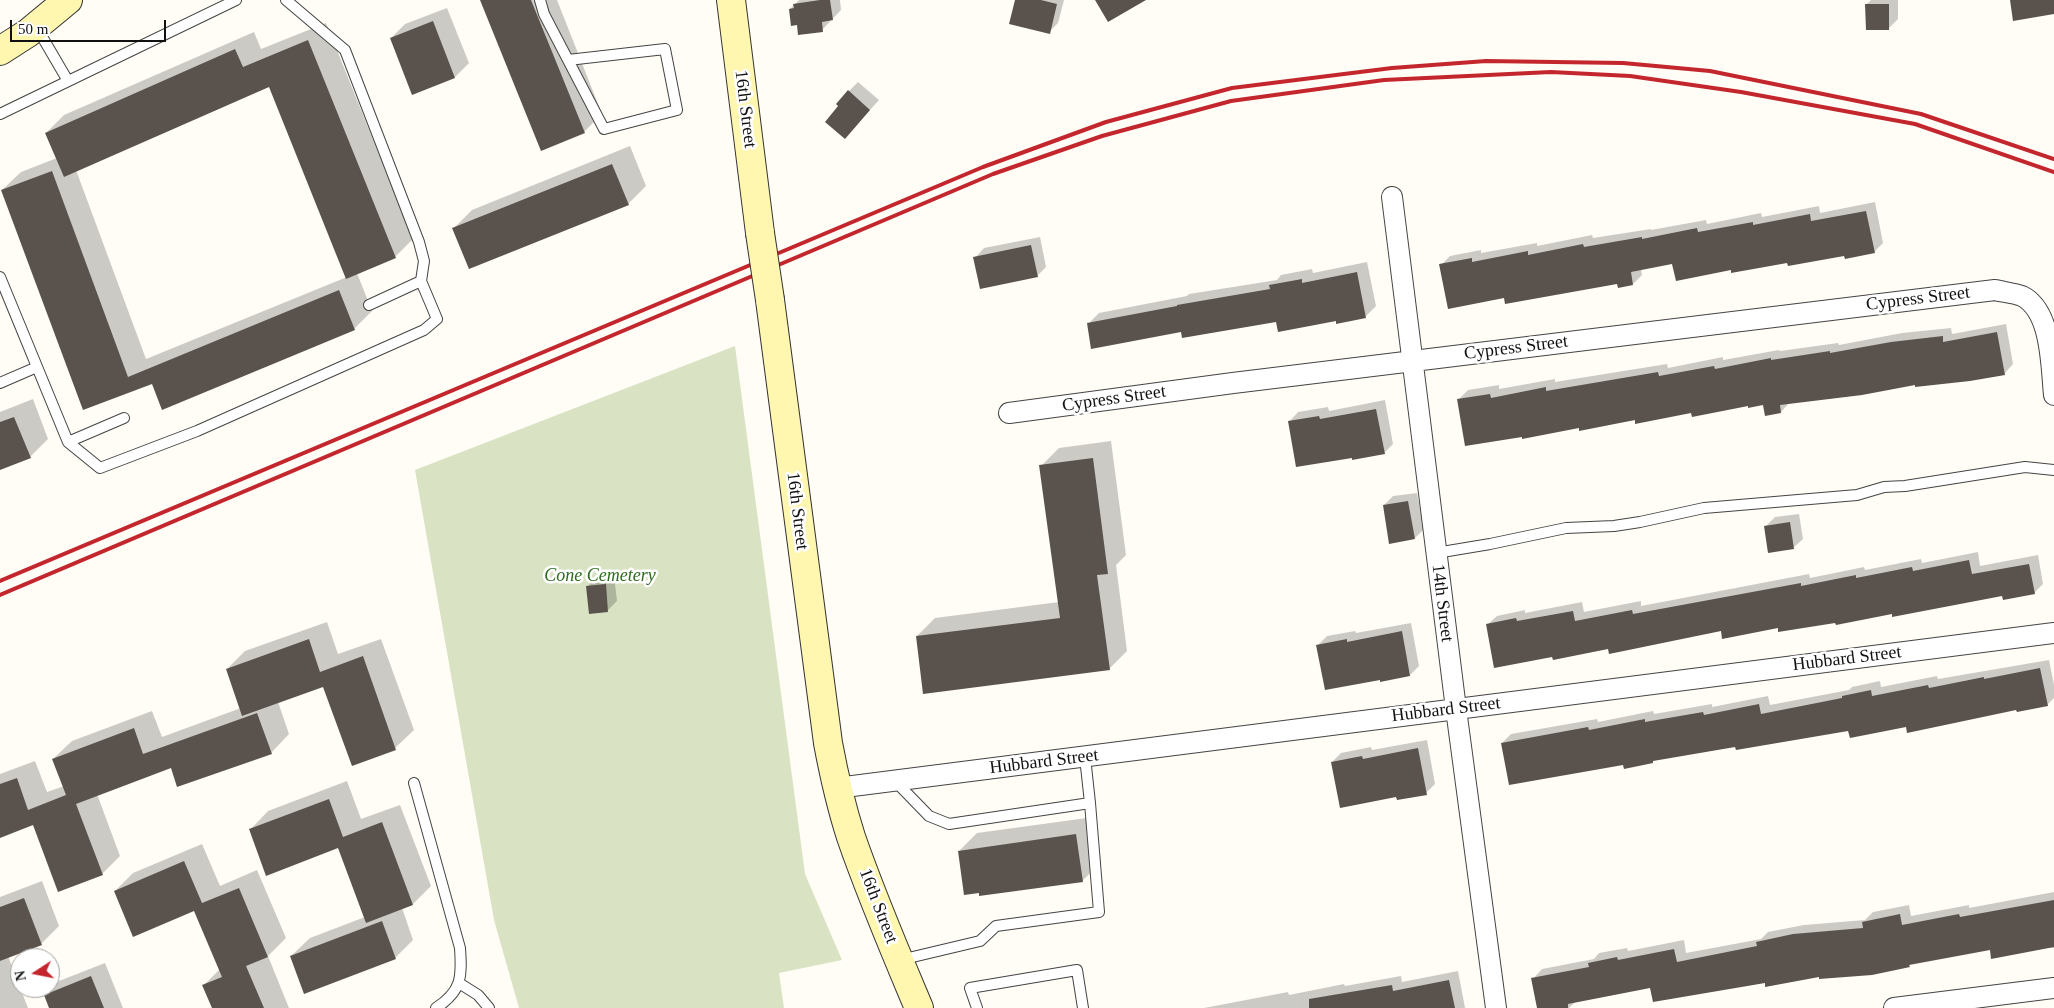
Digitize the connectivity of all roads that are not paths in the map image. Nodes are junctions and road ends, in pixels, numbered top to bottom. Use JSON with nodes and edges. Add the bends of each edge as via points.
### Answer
{"nodes":[{"id":1,"x":68,"y":0,"type":"edge"},
{"id":2,"x":236,"y":0,"type":"edge"},
{"id":3,"x":286,"y":0,"type":"edge"},
{"id":4,"x":540,"y":0,"type":"edge"},
{"id":5,"x":731,"y":0,"type":"edge"},
{"id":6,"x":36,"y":26,"type":"junction"},
{"id":7,"x":0,"y":51,"type":"edge"},
{"id":8,"x":568,"y":60,"type":"junction"},
{"id":9,"x":68,"y":81,"type":"junction"},
{"id":10,"x":0,"y":114,"type":"edge"},
{"id":11,"x":1392,"y":197,"type":"dead end"},
{"id":12,"x":0,"y":277,"type":"edge"},
{"id":13,"x":421,"y":281,"type":"junction"},
{"id":14,"x":369,"y":305,"type":"dead end"},
{"id":15,"x":1411,"y":361,"type":"junction"},
{"id":16,"x":37,"y":366,"type":"junction"},
{"id":17,"x":0,"y":384,"type":"edge"},
{"id":18,"x":2054,"y":394,"type":"edge"},
{"id":19,"x":1009,"y":413,"type":"dead end"},
{"id":20,"x":124,"y":418,"type":"dead end"},
{"id":21,"x":68,"y":442,"type":"junction"},
{"id":22,"x":2054,"y":470,"type":"edge"},
{"id":23,"x":1436,"y":553,"type":"junction"},
{"id":24,"x":2054,"y":633,"type":"edge"},
{"id":25,"x":1456,"y":709,"type":"junction"},
{"id":26,"x":1085,"y":757,"type":"junction"},
{"id":27,"x":895,"y":781,"type":"junction"},
{"id":28,"x":414,"y":783,"type":"dead end"},
{"id":29,"x":837,"y":788,"type":"junction"},
{"id":30,"x":1090,"y":804,"type":"junction"},
{"id":31,"x":899,"y":960,"type":"junction"},
{"id":32,"x":459,"y":983,"type":"junction"},
{"id":33,"x":2054,"y":988,"type":"edge"},
{"id":34,"x":436,"y":1008,"type":"edge"},
{"id":35,"x":489,"y":1008,"type":"edge"},
{"id":36,"x":919,"y":1008,"type":"edge"},
{"id":37,"x":977,"y":1008,"type":"edge"},
{"id":38,"x":1083,"y":1008,"type":"edge"},
{"id":39,"x":1496,"y":1008,"type":"edge"},
{"id":40,"x":1894,"y":1008,"type":"edge"}],
"edges":[{"from":1,"to":6,"type":"street"},
{"from":2,"to":9,"type":"lane"},
{"from":3,"to":13,"type":"lane","via":[[345,50],[419,242],[424,261]]},
{"from":4,"to":8,"type":"lane"},
{"from":5,"to":29,"type":"street","name":"16th Street","bridge":true,"via":[[828,743]]},
{"from":6,"to":7,"type":"street"},
{"from":6,"to":9,"type":"lane"},
{"from":8,"to":8,"type":"lane","via":[[665,49],[677,110],[604,129]]},
{"from":9,"to":10,"type":"lane"},
{"from":11,"to":15,"type":"street","name":"14th Street"},
{"from":12,"to":16,"type":"lane"},
{"from":13,"to":14,"type":"lane"},
{"from":13,"to":21,"type":"lane","via":[[437,319],[424,330],[197,431],[100,468]]},
{"from":15,"to":18,"type":"street","name":"Cypress Street","via":[[1995,290],[2022,296],[2035,307],[2047,330]]},
{"from":15,"to":19,"type":"street","name":"Cypress Street"},
{"from":15,"to":23,"type":"street","name":"14th Street"},
{"from":16,"to":17,"type":"lane"},
{"from":16,"to":21,"type":"lane"},
{"from":20,"to":21,"type":"lane"},
{"from":22,"to":23,"type":"lane","via":[[2026,467],[1884,487],[1857,495],[1704,508],[1640,522],[1566,528]]},
{"from":23,"to":25,"type":"street","name":"14th Street"},
{"from":24,"to":25,"type":"street","name":"Hubbard Street"},
{"from":25,"to":26,"type":"street","name":"Hubbard Street"},
{"from":25,"to":39,"type":"street","name":"14th Street"},
{"from":26,"to":27,"type":"street","name":"Hubbard Street"},
{"from":26,"to":30,"type":"lane"},
{"from":27,"to":29,"type":"street","name":"Hubbard Street"},
{"from":27,"to":30,"type":"lane","via":[[929,816],[949,824]]},
{"from":28,"to":32,"type":"lane","via":[[460,948],[462,973]]},
{"from":29,"to":31,"type":"street","name":"16th Street","via":[[850,835]]},
{"from":30,"to":31,"type":"lane","via":[[1099,912],[996,926],[980,941]]},
{"from":31,"to":36,"type":"street","name":"16th Street"},
{"from":32,"to":34,"type":"lane","via":[[456,991]]},
{"from":32,"to":35,"type":"lane"},
{"from":33,"to":40,"type":"street"},
{"from":37,"to":38,"type":"lane","via":[[970,988],[1077,970]]}]}
